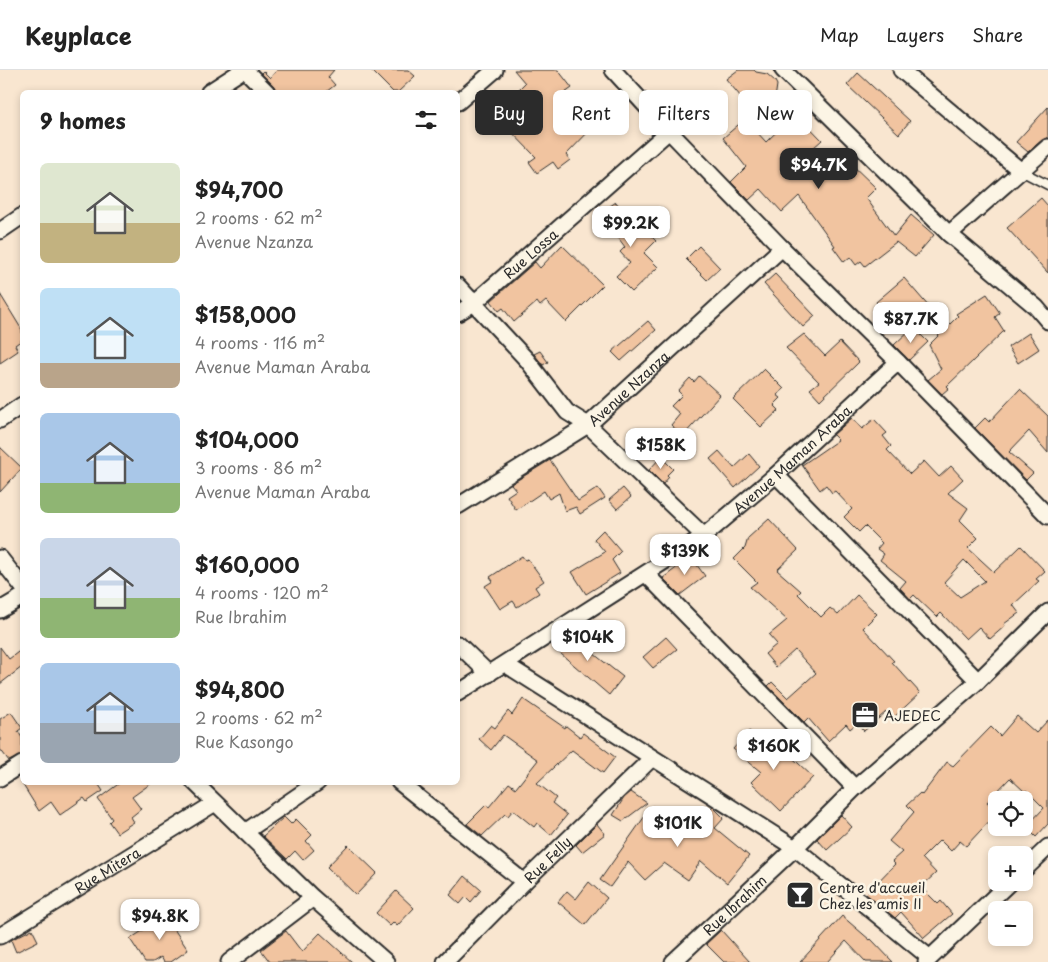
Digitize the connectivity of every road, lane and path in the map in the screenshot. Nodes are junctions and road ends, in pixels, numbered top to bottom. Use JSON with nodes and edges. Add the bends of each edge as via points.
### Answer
{"nodes":[{"id":1,"x":244,"y":70,"type":"edge"},
{"id":2,"x":495,"y":70,"type":"edge"},
{"id":3,"x":613,"y":70,"type":"edge"},
{"id":4,"x":783,"y":70,"type":"edge"},
{"id":5,"x":901,"y":70,"type":"edge"},
{"id":6,"x":212,"y":90,"type":"edge"},
{"id":7,"x":265,"y":90,"type":"edge"},
{"id":8,"x":639,"y":98,"type":"edge"},
{"id":9,"x":460,"y":100,"type":"edge"},
{"id":10,"x":664,"y":135,"type":"edge"},
{"id":11,"x":673,"y":135,"type":"edge"},
{"id":12,"x":1048,"y":147,"type":"edge"},
{"id":13,"x":1021,"y":171,"type":"junction"},
{"id":14,"x":1048,"y":185,"type":"edge"},
{"id":15,"x":20,"y":218,"type":"edge"},
{"id":16,"x":0,"y":231,"type":"edge"},
{"id":17,"x":949,"y":234,"type":"junction"},
{"id":18,"x":782,"y":248,"type":"junction"},
{"id":19,"x":460,"y":288,"type":"edge"},
{"id":20,"x":474,"y":303,"type":"junction"},
{"id":21,"x":460,"y":312,"type":"edge"},
{"id":22,"x":1048,"y":321,"type":"edge"},
{"id":23,"x":898,"y":362,"type":"junction"},
{"id":24,"x":20,"y":406,"type":"edge"},
{"id":25,"x":0,"y":420,"type":"edge"},
{"id":26,"x":588,"y":425,"type":"junction"},
{"id":27,"x":776,"y":475,"type":"junction"},
{"id":28,"x":460,"y":505,"type":"edge"},
{"id":29,"x":1048,"y":516,"type":"edge"},
{"id":30,"x":704,"y":536,"type":"junction"},
{"id":31,"x":0,"y":558,"type":"edge"},
{"id":32,"x":646,"y":574,"type":"junction"},
{"id":33,"x":20,"y":583,"type":"edge"},
{"id":34,"x":20,"y":598,"type":"edge"},
{"id":35,"x":0,"y":610,"type":"edge"},
{"id":36,"x":1048,"y":612,"type":"edge"},
{"id":37,"x":460,"y":646,"type":"edge"},
{"id":38,"x":505,"y":664,"type":"junction"},
{"id":39,"x":489,"y":674,"type":"junction"},
{"id":40,"x":978,"y":681,"type":"junction"},
{"id":41,"x":460,"y":692,"type":"edge"},
{"id":42,"x":652,"y":758,"type":"junction"},
{"id":43,"x":20,"y":765,"type":"edge"},
{"id":44,"x":0,"y":778,"type":"edge"},
{"id":45,"x":197,"y":785,"type":"edge"},
{"id":46,"x":314,"y":785,"type":"edge"},
{"id":47,"x":402,"y":785,"type":"edge"},
{"id":48,"x":855,"y":788,"type":"junction"},
{"id":49,"x":215,"y":803,"type":"junction"},
{"id":50,"x":245,"y":832,"type":"junction"},
{"id":51,"x":1048,"y":847,"type":"edge"},
{"id":52,"x":795,"y":848,"type":"junction"},
{"id":53,"x":1033,"y":861,"type":"edge"},
{"id":54,"x":524,"y":882,"type":"junction"},
{"id":55,"x":1001,"y":891,"type":"edge"},
{"id":56,"x":313,"y":898,"type":"junction"},
{"id":57,"x":0,"y":936,"type":"edge"},
{"id":58,"x":928,"y":960,"type":"edge"},
{"id":59,"x":229,"y":962,"type":"edge"},
{"id":60,"x":386,"y":962,"type":"edge"},
{"id":61,"x":445,"y":962,"type":"edge"},
{"id":62,"x":673,"y":962,"type":"edge"}],
"edges":[{"from":1,"to":6,"type":"street"},
{"from":1,"to":7,"type":"street"},
{"from":2,"to":9,"type":"street"},
{"from":3,"to":8,"type":"street"},
{"from":4,"to":17,"type":"street"},
{"from":5,"to":13,"type":"street"},
{"from":10,"to":20,"type":"street","name":"Rue Lossa"},
{"from":11,"to":18,"type":"street"},
{"from":12,"to":13,"type":"street"},
{"from":13,"to":14,"type":"lane"},
{"from":13,"to":17,"type":"street"},
{"from":15,"to":16,"type":"street"},
{"from":17,"to":22,"type":"street","via":[[1036,307]]},
{"from":18,"to":23,"type":"street"},
{"from":18,"to":26,"type":"street","name":"Avenue Nzanza"},
{"from":19,"to":20,"type":"street"},
{"from":20,"to":21,"type":"street","name":"Rue Lossa"},
{"from":20,"to":26,"type":"street","via":[[527,360],[567,412]]},
{"from":23,"to":27,"type":"street","name":"Avenue Maman Araba"},
{"from":23,"to":29,"type":"street"},
{"from":24,"to":25,"type":"street"},
{"from":26,"to":28,"type":"street","name":"Avenue Nzanza"},
{"from":26,"to":30,"type":"street"},
{"from":27,"to":30,"type":"street","name":"Avenue Maman Araba"},
{"from":27,"to":40,"type":"street"},
{"from":30,"to":32,"type":"street","name":"Avenue Maman Araba"},
{"from":31,"to":33,"type":"street"},
{"from":32,"to":38,"type":"street","name":"Avenue Maman Araba"},
{"from":32,"to":48,"type":"street"},
{"from":34,"to":35,"type":"street"},
{"from":36,"to":40,"type":"street","name":"Rue Ibrahim"},
{"from":37,"to":39,"type":"street"},
{"from":38,"to":39,"type":"street"},
{"from":38,"to":42,"type":"street"},
{"from":39,"to":41,"type":"street"},
{"from":40,"to":48,"type":"street","name":"Rue Ibrahim"},
{"from":42,"to":52,"type":"street"},
{"from":42,"to":54,"type":"street","name":"Rue Felly"},
{"from":43,"to":44,"type":"street"},
{"from":45,"to":49,"type":"street"},
{"from":46,"to":50,"type":"street"},
{"from":47,"to":54,"type":"street"},
{"from":48,"to":52,"type":"street","name":"Rue Ibrahim"},
{"from":49,"to":50,"type":"street"},
{"from":49,"to":57,"type":"street","name":"Rue Mitera"},
{"from":50,"to":56,"type":"street"},
{"from":51,"to":53,"type":"street"},
{"from":52,"to":58,"type":"street"},
{"from":52,"to":62,"type":"street","name":"Rue Ibrahim"},
{"from":54,"to":61,"type":"street","name":"Rue Felly"},
{"from":55,"to":58,"type":"street"},
{"from":56,"to":59,"type":"street"},
{"from":56,"to":60,"type":"street"}]}
